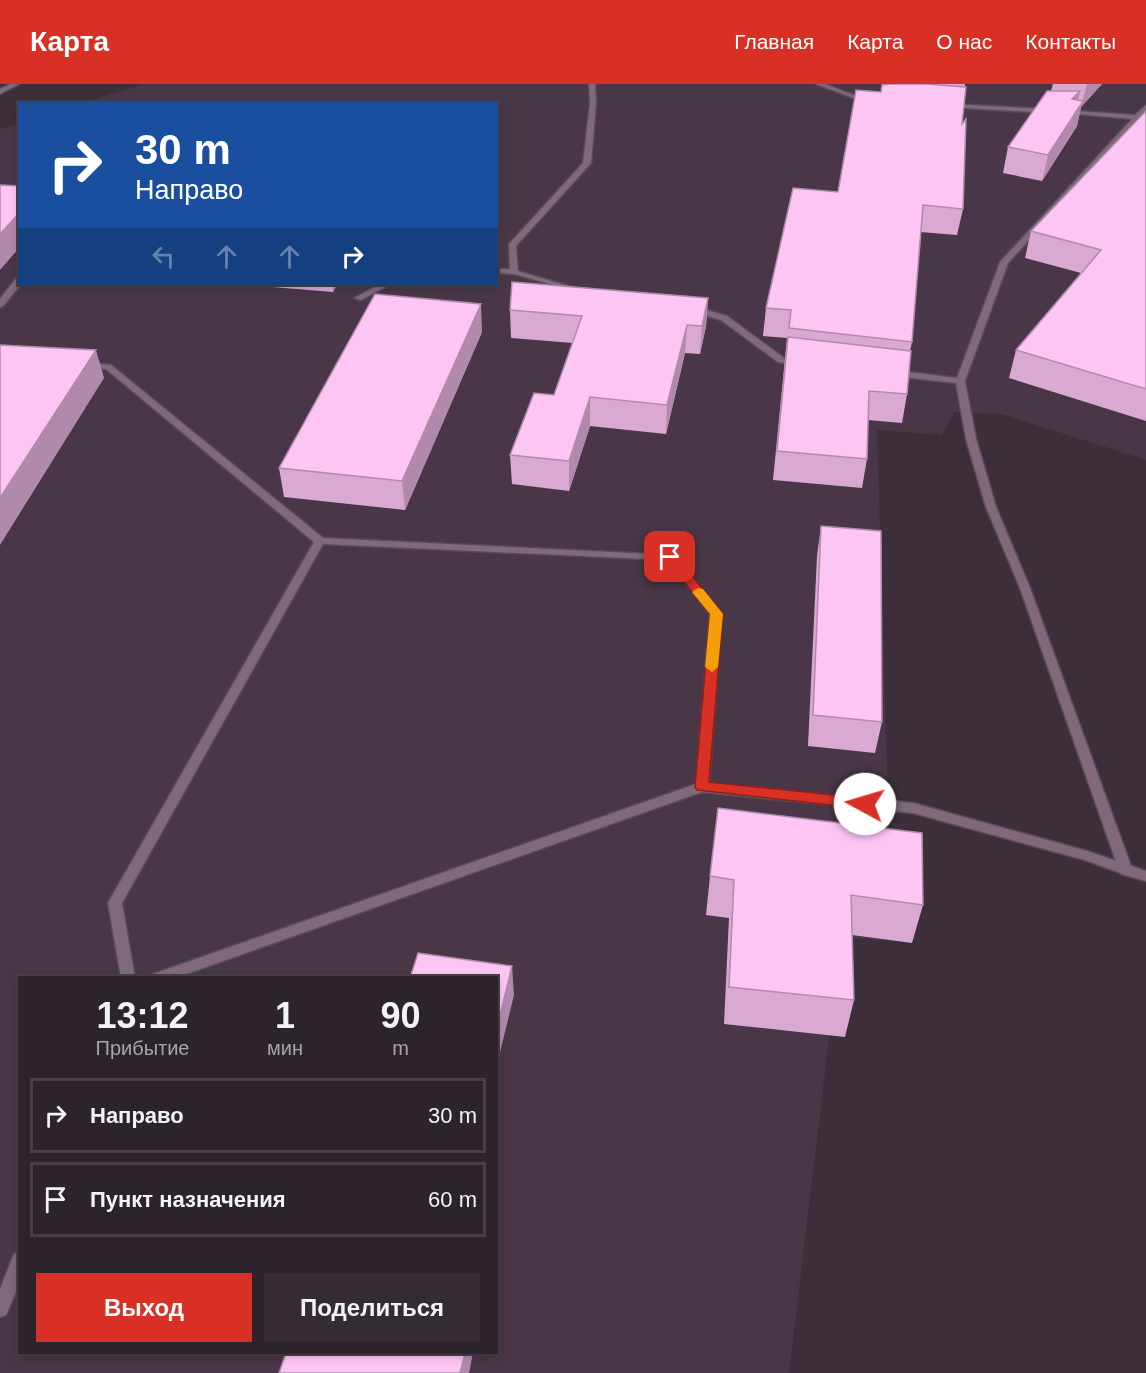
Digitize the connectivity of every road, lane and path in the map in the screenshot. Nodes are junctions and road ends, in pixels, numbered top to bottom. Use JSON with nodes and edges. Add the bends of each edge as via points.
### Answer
{"nodes":[{"id":1,"x":16,"y":84,"type":"edge"},
{"id":2,"x":592,"y":84,"type":"edge"},
{"id":3,"x":819,"y":84,"type":"edge"},
{"id":4,"x":0,"y":92,"type":"edge"},
{"id":5,"x":876,"y":105,"type":"edge"},
{"id":6,"x":939,"y":106,"type":"edge"},
{"id":7,"x":1146,"y":107,"type":"edge"},
{"id":8,"x":1137,"y":117,"type":"junction"},
{"id":9,"x":498,"y":271,"type":"edge"},
{"id":10,"x":514,"y":272,"type":"junction"},
{"id":11,"x":18,"y":282,"type":"edge"},
{"id":12,"x":384,"y":285,"type":"edge"},
{"id":13,"x":591,"y":293,"type":"edge"},
{"id":14,"x":358,"y":298,"type":"dead end"},
{"id":15,"x":0,"y":304,"type":"edge"},
{"id":16,"x":680,"y":306,"type":"edge"},
{"id":17,"x":76,"y":364,"type":"edge"},
{"id":18,"x":814,"y":364,"type":"edge"},
{"id":19,"x":882,"y":372,"type":"edge"},
{"id":20,"x":960,"y":381,"type":"junction"},
{"id":21,"x":320,"y":541,"type":"junction"},
{"id":22,"x":702,"y":787,"type":"junction"},
{"id":23,"x":1126,"y":870,"type":"junction"},
{"id":24,"x":1146,"y":876,"type":"edge"},
{"id":25,"x":128,"y":976,"type":"edge"},
{"id":26,"x":164,"y":976,"type":"edge"},
{"id":27,"x":18,"y":1265,"type":"edge"},
{"id":28,"x":0,"y":1309,"type":"edge"}],
"edges":[{"from":1,"to":4,"type":"street"},
{"from":2,"to":10,"type":"street","via":[[587,164],[512,246]]},
{"from":3,"to":5,"type":"street"},
{"from":6,"to":8,"type":"street"},
{"from":7,"to":8,"type":"street"},
{"from":8,"to":20,"type":"street","via":[[1004,262]]},
{"from":9,"to":10,"type":"street"},
{"from":10,"to":13,"type":"street"},
{"from":11,"to":15,"type":"street"},
{"from":12,"to":14,"type":"street"},
{"from":16,"to":18,"type":"street","via":[[724,318],[781,360]]},
{"from":17,"to":21,"type":"street","via":[[108,367]]},
{"from":19,"to":20,"type":"street"},
{"from":20,"to":23,"type":"street","via":[[990,507],[1025,588]]},
{"from":21,"to":22,"type":"street","via":[[670,557],[716,614]]},
{"from":21,"to":25,"type":"street","via":[[115,903]]},
{"from":22,"to":23,"type":"street","via":[[913,808]]},
{"from":22,"to":26,"type":"street"},
{"from":23,"to":24,"type":"street"},
{"from":27,"to":28,"type":"street"}]}
